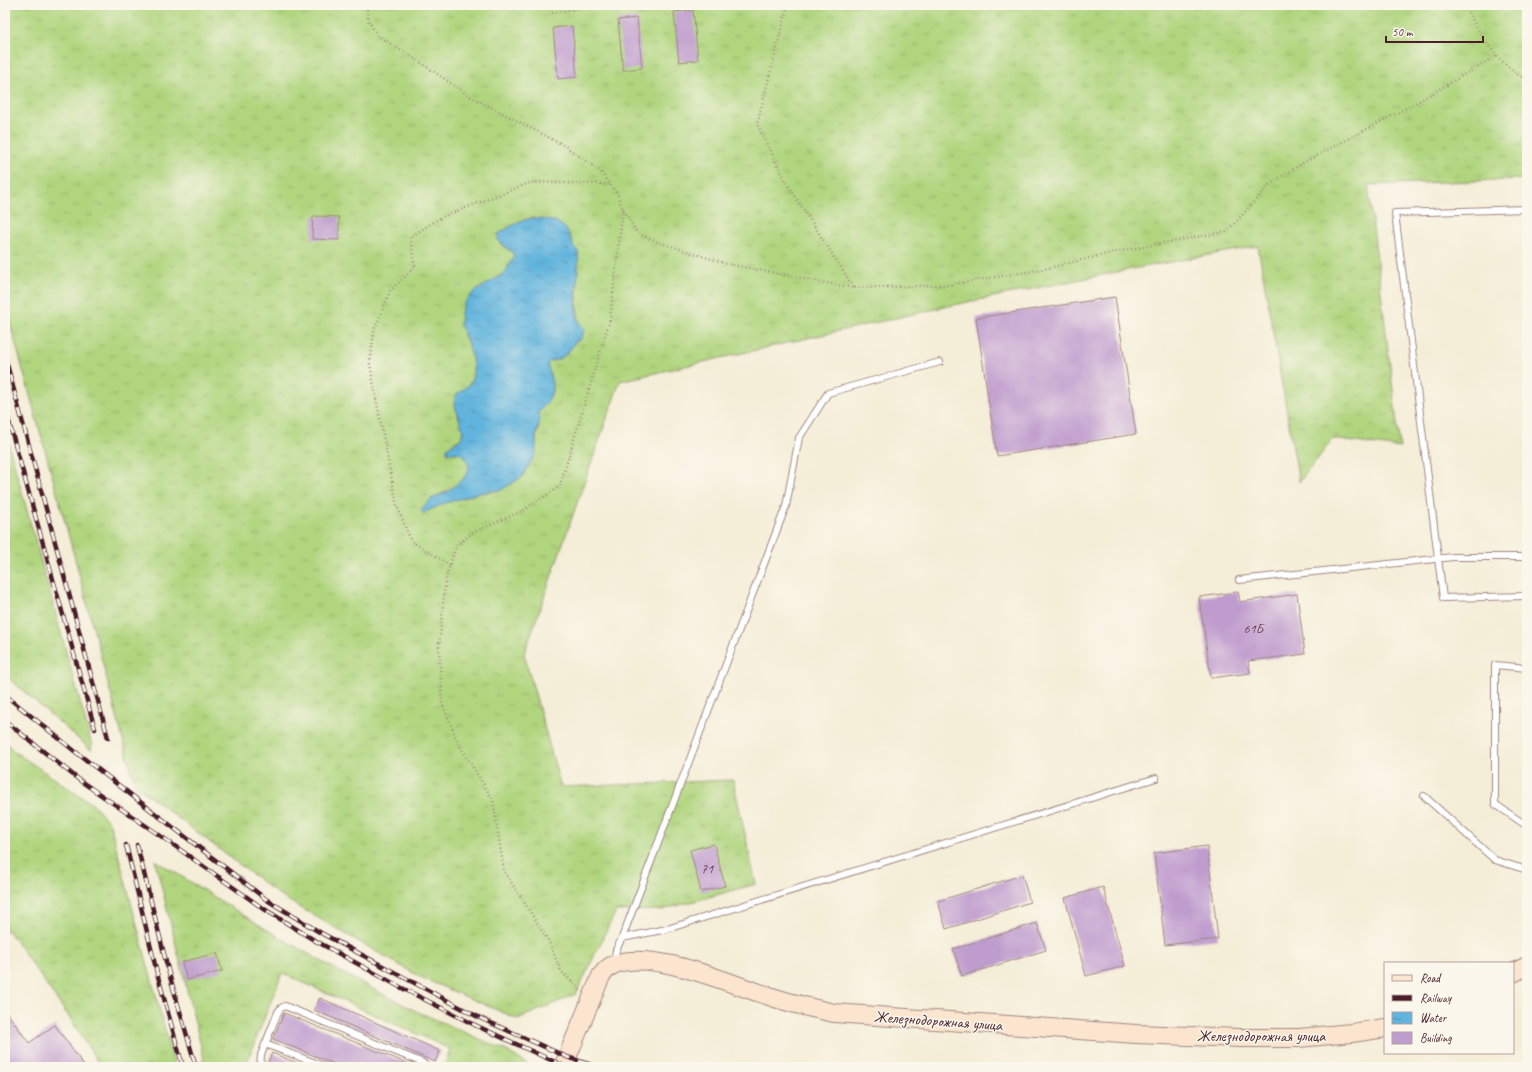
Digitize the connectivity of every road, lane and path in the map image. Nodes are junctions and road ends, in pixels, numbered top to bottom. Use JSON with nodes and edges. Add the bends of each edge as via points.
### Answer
{"nodes":[{"id":1,"x":367,"y":5,"type":"edge"},
{"id":2,"x":599,"y":5,"type":"edge"},
{"id":3,"x":781,"y":5,"type":"edge"},
{"id":4,"x":1465,"y":5,"type":"edge"},
{"id":5,"x":552,"y":13,"type":"dead end"},
{"id":6,"x":1496,"y":56,"type":"junction"},
{"id":7,"x":1527,"y":80,"type":"edge"},
{"id":8,"x":610,"y":184,"type":"junction"},
{"id":9,"x":623,"y":209,"type":"junction"},
{"id":10,"x":1527,"y":209,"type":"edge"},
{"id":11,"x":854,"y":288,"type":"junction"},
{"id":12,"x":940,"y":362,"type":"dead end"},
{"id":13,"x":1527,"y":557,"type":"edge"},
{"id":14,"x":1438,"y":558,"type":"junction"},
{"id":15,"x":450,"y":564,"type":"junction"},
{"id":16,"x":1239,"y":580,"type":"dead end"},
{"id":17,"x":1527,"y":596,"type":"edge"},
{"id":18,"x":1527,"y":668,"type":"edge"},
{"id":19,"x":1156,"y":778,"type":"dead end"},
{"id":20,"x":1424,"y":796,"type":"dead end"},
{"id":21,"x":1527,"y":826,"type":"edge"},
{"id":22,"x":1527,"y":870,"type":"edge"},
{"id":23,"x":622,"y":938,"type":"junction"},
{"id":24,"x":614,"y":964,"type":"junction"},
{"id":25,"x":1527,"y":966,"type":"edge"},
{"id":26,"x":1514,"y":973,"type":"edge"},
{"id":27,"x":591,"y":1002,"type":"junction"},
{"id":28,"x":1384,"y":1028,"type":"edge"},
{"id":29,"x":265,"y":1044,"type":"junction"},
{"id":30,"x":260,"y":1067,"type":"edge"},
{"id":31,"x":326,"y":1067,"type":"edge"},
{"id":32,"x":426,"y":1067,"type":"edge"},
{"id":33,"x":564,"y":1067,"type":"edge"}],
"edges":[{"from":1,"to":8,"type":"path","via":[[368,20],[378,36],[468,95],[565,146],[600,172]]},
{"from":2,"to":5,"type":"path"},
{"from":3,"to":11,"type":"path","via":[[787,8],[757,124],[786,182]]},
{"from":4,"to":6,"type":"path","via":[[1477,29]]},
{"from":6,"to":7,"type":"path"},
{"from":6,"to":11,"type":"path","via":[[1269,184],[1226,232],[1119,251],[1044,270],[947,285]]},
{"from":8,"to":9,"type":"path"},
{"from":8,"to":15,"type":"path","via":[[532,182],[442,216],[410,237],[415,267],[390,291],[374,331],[370,364],[397,506],[411,541]]},
{"from":9,"to":11,"type":"path","via":[[637,233],[655,241],[728,264]]},
{"from":9,"to":15,"type":"path","via":[[610,320],[560,486],[524,510],[472,533],[456,546]]},
{"from":10,"to":14,"type":"lane","via":[[1396,213]]},
{"from":12,"to":23,"type":"lane","via":[[828,393],[799,438],[786,506]]},
{"from":13,"to":14,"type":"lane"},
{"from":14,"to":16,"type":"lane"},
{"from":14,"to":17,"type":"lane","via":[[1443,598]]},
{"from":15,"to":27,"type":"path","via":[[446,577],[439,646],[442,703],[458,744],[493,800],[504,871],[548,940],[561,971]]},
{"from":18,"to":21,"type":"lane","via":[[1495,665],[1495,804]]},
{"from":19,"to":23,"type":"lane","via":[[667,929]]},
{"from":20,"to":22,"type":"lane","via":[[1495,860]]},
{"from":23,"to":24,"type":"lane","via":[[616,950]]},
{"from":24,"to":27,"type":"street","via":[[601,976]]},
{"from":24,"to":28,"type":"street","name":"Железнодорожная улица","via":[[644,961],[688,969],[795,1005],[834,1013],[1136,1034],[1240,1038],[1298,1038]]},
{"from":25,"to":26,"type":"street"},
{"from":27,"to":33,"type":"street"},
{"from":29,"to":30,"type":"lane"},
{"from":29,"to":31,"type":"lane"},
{"from":29,"to":32,"type":"lane","via":[[278,1012],[285,1006],[423,1063]]}]}
